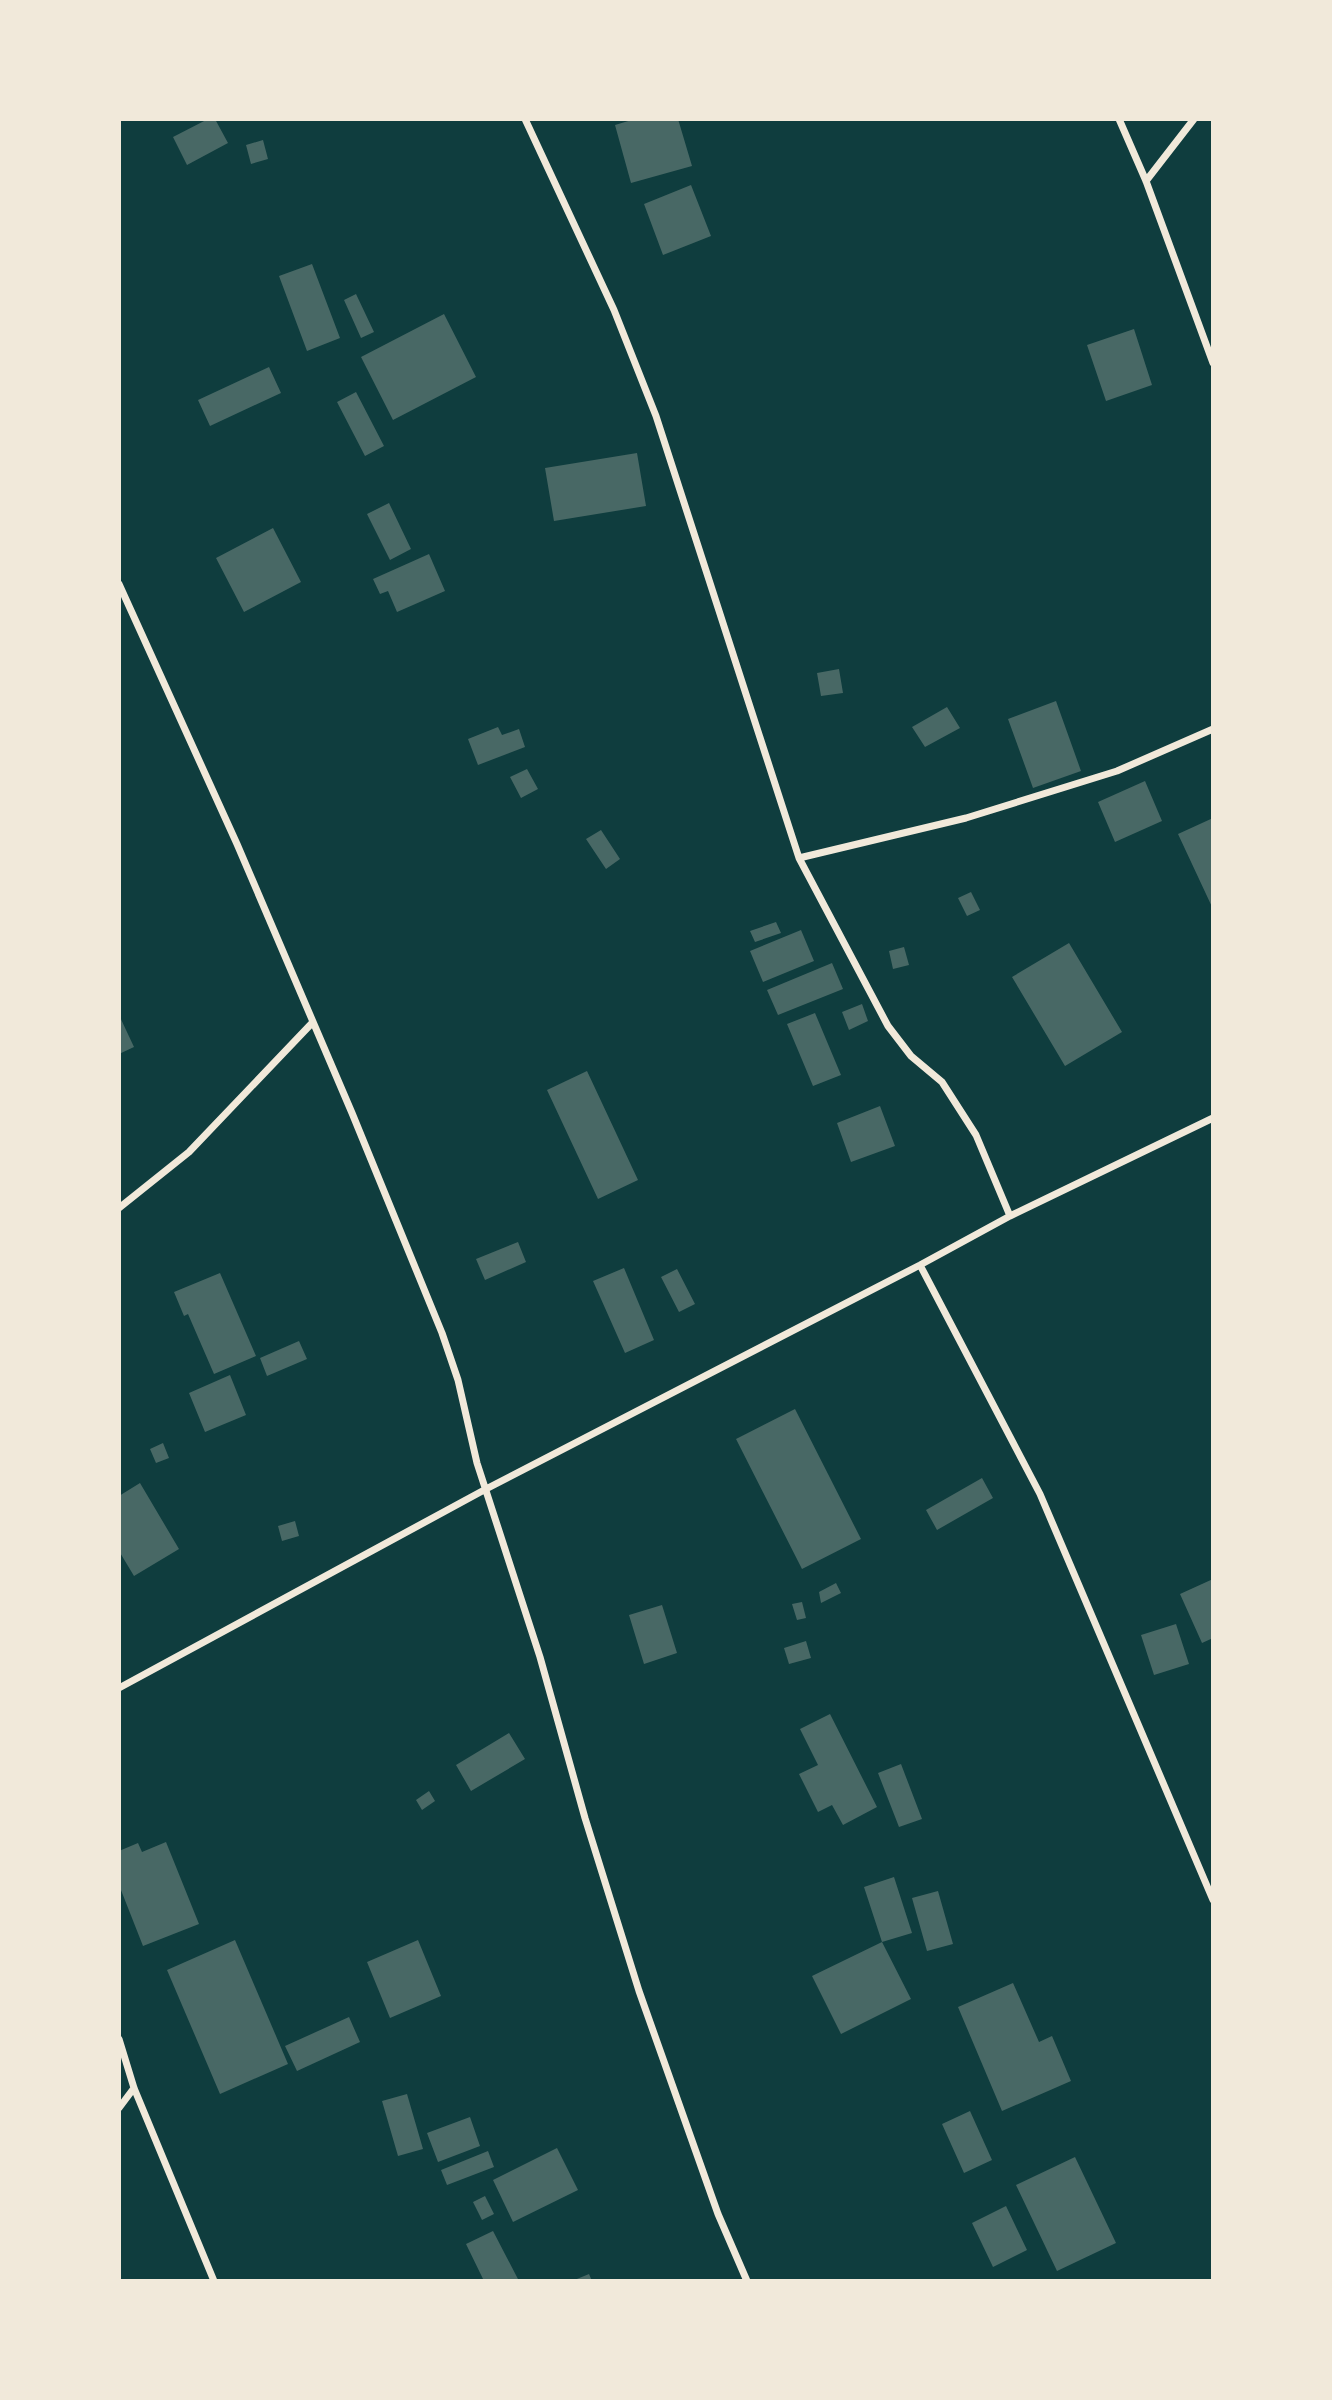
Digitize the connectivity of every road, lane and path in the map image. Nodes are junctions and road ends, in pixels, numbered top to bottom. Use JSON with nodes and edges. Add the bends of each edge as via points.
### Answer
{"nodes":[{"id":1,"x":525,"y":119,"type":"edge"},
{"id":2,"x":1119,"y":119,"type":"edge"},
{"id":3,"x":1194,"y":119,"type":"edge"},
{"id":4,"x":1146,"y":181,"type":"junction"},
{"id":5,"x":1213,"y":363,"type":"edge"},
{"id":6,"x":119,"y":584,"type":"edge"},
{"id":7,"x":1213,"y":729,"type":"edge"},
{"id":8,"x":799,"y":858,"type":"junction"},
{"id":9,"x":313,"y":1022,"type":"junction"},
{"id":10,"x":1213,"y":1118,"type":"edge"},
{"id":11,"x":119,"y":1208,"type":"edge"},
{"id":12,"x":1010,"y":1216,"type":"junction"},
{"id":13,"x":920,"y":1265,"type":"junction"},
{"id":14,"x":486,"y":1489,"type":"junction"},
{"id":15,"x":119,"y":1688,"type":"edge"},
{"id":16,"x":1213,"y":1900,"type":"edge"},
{"id":17,"x":119,"y":2039,"type":"edge"},
{"id":18,"x":134,"y":2088,"type":"junction"},
{"id":19,"x":119,"y":2108,"type":"edge"},
{"id":20,"x":214,"y":2281,"type":"edge"},
{"id":21,"x":747,"y":2281,"type":"edge"}],
"edges":[{"from":1,"to":8,"type":"street","via":[[614,310],[656,416]]},
{"from":2,"to":4,"type":"street"},
{"from":3,"to":4,"type":"street"},
{"from":4,"to":5,"type":"street"},
{"from":6,"to":9,"type":"street"},
{"from":7,"to":8,"type":"street","via":[[1117,771],[966,818]]},
{"from":8,"to":12,"type":"street","via":[[888,1026],[911,1056],[942,1082],[976,1135]]},
{"from":9,"to":11,"type":"street","via":[[189,1152]]},
{"from":9,"to":14,"type":"street","via":[[442,1333]]},
{"from":10,"to":12,"type":"street"},
{"from":12,"to":13,"type":"street"},
{"from":13,"to":14,"type":"street"},
{"from":13,"to":16,"type":"street","via":[[1040,1494]]},
{"from":14,"to":15,"type":"street"},
{"from":14,"to":21,"type":"street","via":[[639,1991],[718,2214]]},
{"from":17,"to":18,"type":"street"},
{"from":18,"to":19,"type":"street"},
{"from":18,"to":20,"type":"street"}]}
